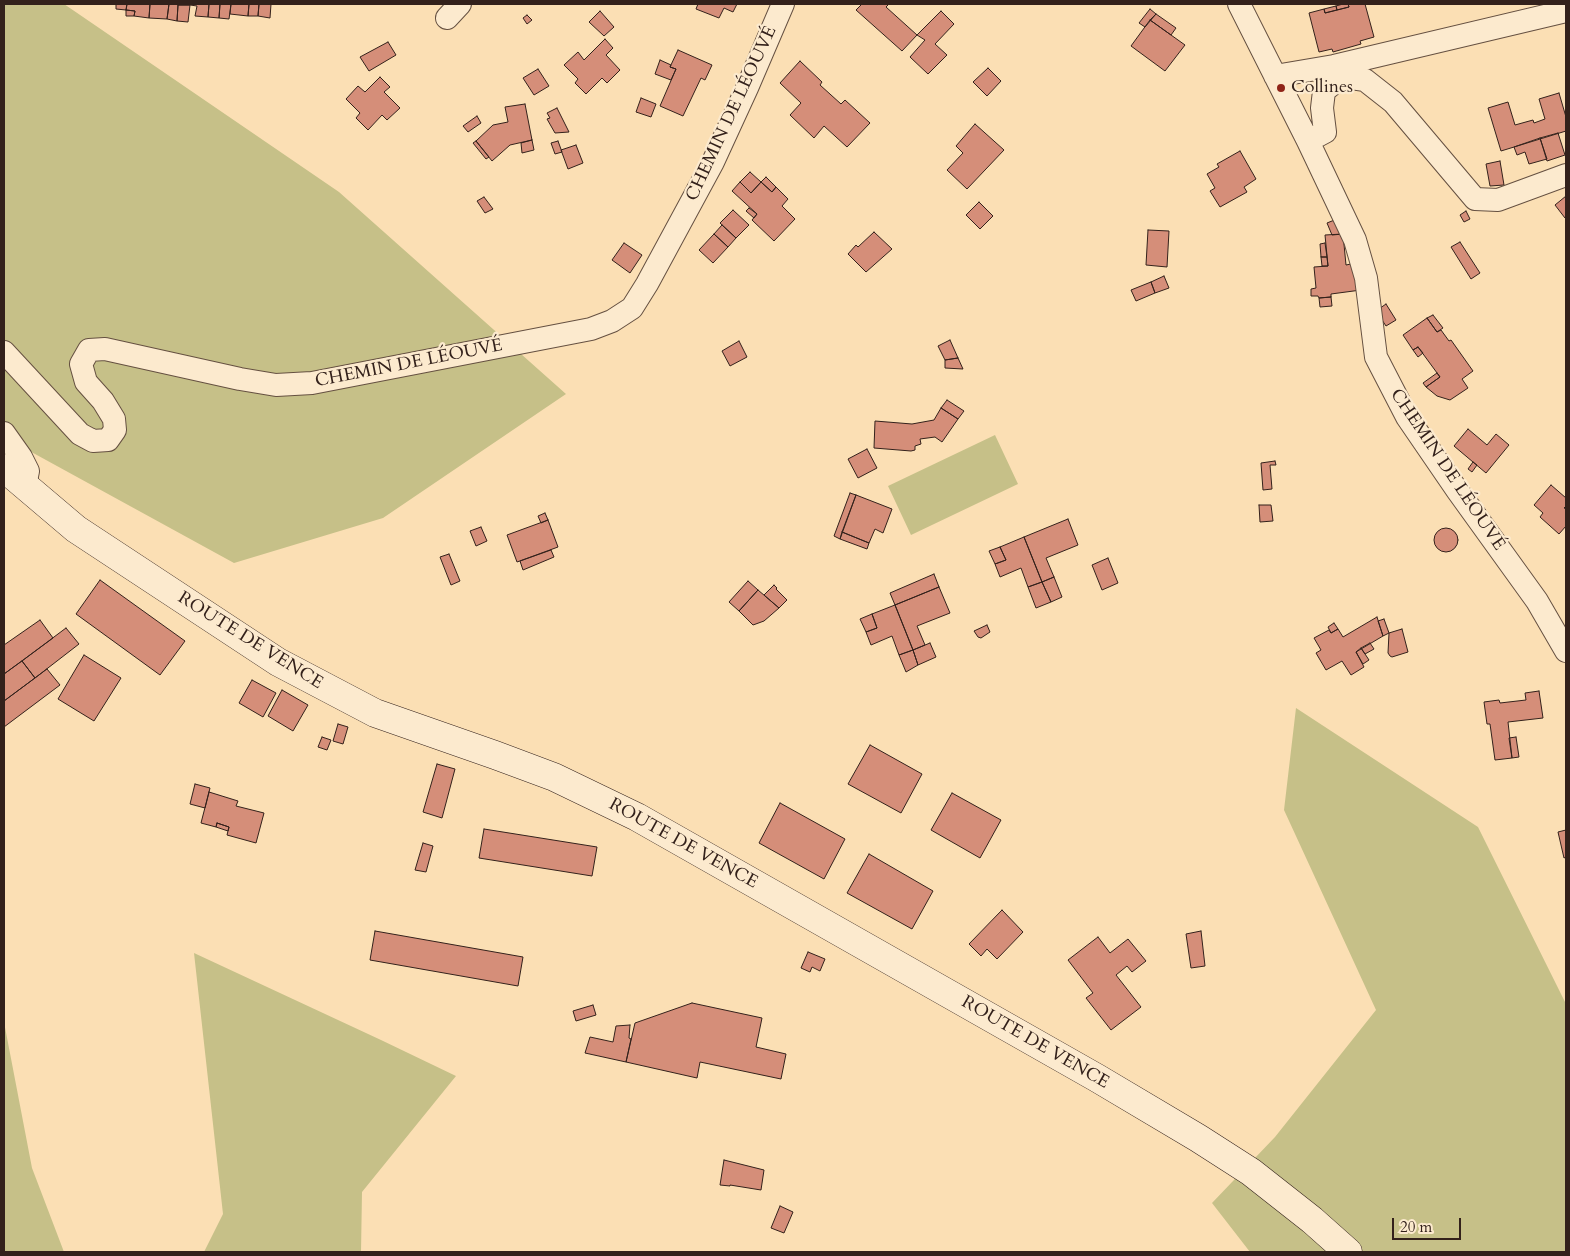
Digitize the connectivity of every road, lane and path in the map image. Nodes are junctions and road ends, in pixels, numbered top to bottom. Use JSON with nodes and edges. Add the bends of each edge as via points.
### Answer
{"nodes":[{"id":1,"x":783,"y":4,"type":"edge"},
{"id":2,"x":1239,"y":4,"type":"edge"},
{"id":3,"x":1565,"y":4,"type":"edge"},
{"id":4,"x":1566,"y":10,"type":"edge"},
{"id":5,"x":1275,"y":76,"type":"junction"},
{"id":6,"x":1308,"y":141,"type":"junction"},
{"id":7,"x":1566,"y":175,"type":"edge"},
{"id":8,"x":4,"y":352,"type":"edge"},
{"id":9,"x":4,"y":434,"type":"edge"},
{"id":10,"x":4,"y":468,"type":"edge"},
{"id":11,"x":25,"y":486,"type":"junction"},
{"id":12,"x":1566,"y":651,"type":"edge"},
{"id":13,"x":1348,"y":1252,"type":"edge"}],
"edges":[{"from":1,"to":8,"type":"street","name":"CHEMIN DE LÉOUVÉ","via":[[713,162],[652,276],[632,308],[612,321],[591,329],[312,383],[276,384],[240,379],[105,349],[90,350],[81,364],[86,382],[114,419],[115,430],[108,440],[93,441],[80,434]]},
{"from":2,"to":5,"type":"street","name":"CHEMIN DE LÉOUVÉ"},
{"from":3,"to":4,"type":"street"},
{"from":4,"to":5,"type":"street","via":[[1334,66]]},
{"from":5,"to":6,"type":"street","name":"CHEMIN DE LÉOUVÉ"},
{"from":6,"to":7,"type":"street","via":[[1325,132],[1324,91],[1335,82],[1351,78],[1365,80],[1393,102],[1475,199],[1498,200]]},
{"from":6,"to":12,"type":"street","name":"CHEMIN DE LÉOUVÉ","via":[[1355,240],[1366,278],[1376,358],[1408,417],[1537,600]]},
{"from":9,"to":11,"type":"street","via":[[28,471]]},
{"from":10,"to":11,"type":"main road","name":"ROUTE DE VENCE"},
{"from":11,"to":13,"type":"main road","name":"ROUTE DE VENCE","via":[[76,529],[278,662],[375,713],[554,777],[638,817],[1198,1138],[1250,1172]]}]}
